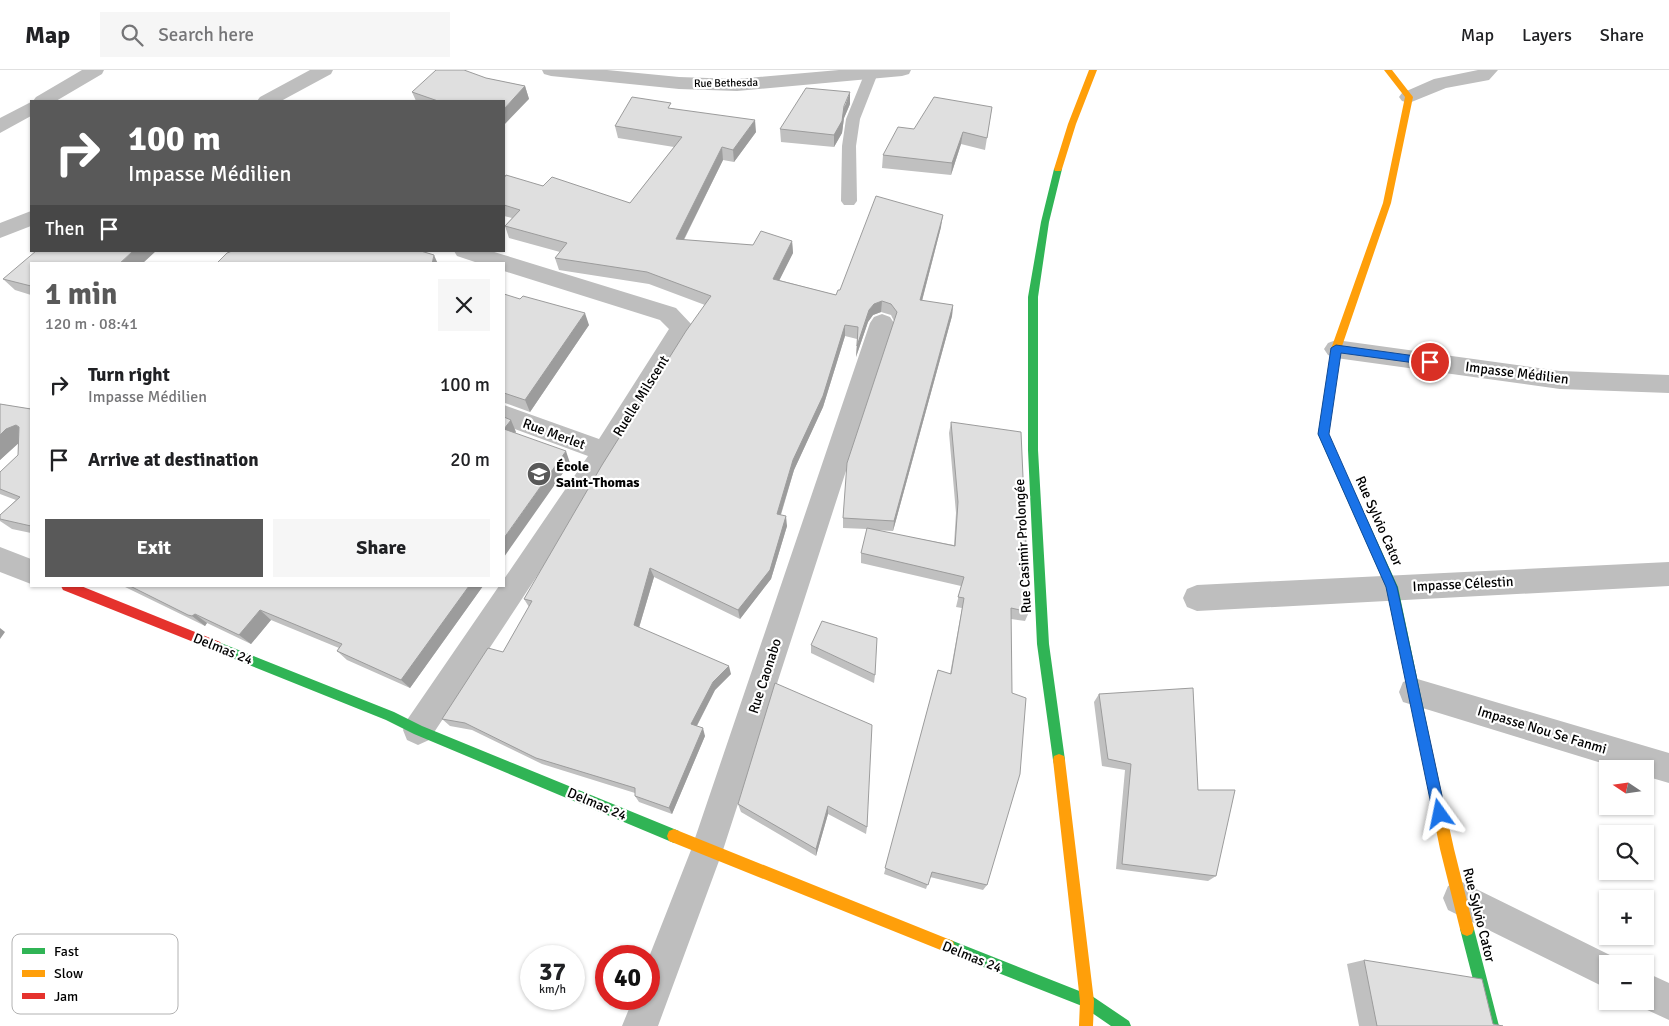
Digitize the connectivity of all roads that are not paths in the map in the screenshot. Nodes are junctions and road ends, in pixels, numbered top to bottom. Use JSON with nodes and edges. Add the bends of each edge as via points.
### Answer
{"nodes":[{"id":1,"x":95,"y":70,"type":"edge"},
{"id":2,"x":324,"y":70,"type":"edge"},
{"id":3,"x":551,"y":70,"type":"edge"},
{"id":4,"x":902,"y":70,"type":"edge"},
{"id":5,"x":1092,"y":70,"type":"edge"},
{"id":6,"x":1388,"y":70,"type":"edge"},
{"id":7,"x":1488,"y":70,"type":"edge"},
{"id":8,"x":871,"y":73,"type":"junction"},
{"id":9,"x":1441,"y":76,"type":"edge"},
{"id":10,"x":1409,"y":97,"type":"junction"},
{"id":11,"x":45,"y":100,"type":"edge"},
{"id":12,"x":269,"y":100,"type":"edge"},
{"id":13,"x":30,"y":109,"type":"edge"},
{"id":14,"x":0,"y":127,"type":"edge"},
{"id":15,"x":849,"y":201,"type":"dead end"},
{"id":16,"x":30,"y":218,"type":"edge"},
{"id":17,"x":0,"y":231,"type":"edge"},
{"id":18,"x":468,"y":252,"type":"edge"},
{"id":19,"x":500,"y":262,"type":"edge"},
{"id":20,"x":505,"y":263,"type":"edge"},
{"id":21,"x":882,"y":323,"type":"dead end"},
{"id":22,"x":1336,"y":348,"type":"junction"},
{"id":23,"x":1669,"y":384,"type":"edge"},
{"id":24,"x":505,"y":415,"type":"edge"},
{"id":25,"x":605,"y":452,"type":"junction"},
{"id":26,"x":0,"y":559,"type":"edge"},
{"id":27,"x":30,"y":572,"type":"edge"},
{"id":28,"x":1669,"y":574,"type":"edge"},
{"id":29,"x":69,"y":587,"type":"edge"},
{"id":30,"x":1392,"y":587,"type":"junction"},
{"id":31,"x":1197,"y":598,"type":"dead end"},
{"id":32,"x":1414,"y":692,"type":"junction"},
{"id":33,"x":418,"y":730,"type":"junction"},
{"id":34,"x":1669,"y":768,"type":"edge"},
{"id":35,"x":707,"y":850,"type":"junction"},
{"id":36,"x":1460,"y":898,"type":"junction"},
{"id":37,"x":1599,"y":968,"type":"edge"},
{"id":38,"x":1654,"y":994,"type":"edge"},
{"id":39,"x":1087,"y":1001,"type":"junction"},
{"id":40,"x":1669,"y":1002,"type":"edge"},
{"id":41,"x":640,"y":1026,"type":"edge"},
{"id":42,"x":1086,"y":1026,"type":"edge"},
{"id":43,"x":1124,"y":1026,"type":"edge"},
{"id":44,"x":1492,"y":1026,"type":"edge"}],
"edges":[{"from":1,"to":11,"type":"street"},
{"from":2,"to":12,"type":"street"},
{"from":3,"to":8,"type":"street","name":"Rue Bethesda","via":[[679,83],[737,85]]},
{"from":4,"to":8,"type":"street","name":"Rue Bethesda"},
{"from":5,"to":39,"type":"street","name":"Rue Casimir Prolongée","via":[[1056,176],[1045,222],[1033,306],[1033,450],[1043,644]]},
{"from":6,"to":10,"type":"street"},
{"from":7,"to":9,"type":"street","via":[[1482,76]]},
{"from":8,"to":15,"type":"lane","via":[[853,119],[849,146]]},
{"from":9,"to":10,"type":"street"},
{"from":10,"to":22,"type":"street","name":"Rue Sylvio Cator","via":[[1387,203]]},
{"from":13,"to":14,"type":"street"},
{"from":16,"to":17,"type":"street"},
{"from":18,"to":19,"type":"street","name":"Ruelle Milscent"},
{"from":20,"to":25,"type":"street","name":"Ruelle Milscent","via":[[668,314],[681,326],[680,333]]},
{"from":21,"to":35,"type":"street","name":"Rue Caonabo"},
{"from":22,"to":23,"type":"street","name":"Impasse Médilien","via":[[1560,380]]},
{"from":22,"to":30,"type":"street","name":"Rue Sylvio Cator","via":[[1323,434]]},
{"from":24,"to":25,"type":"street","name":"Rue Merlet"},
{"from":25,"to":33,"type":"street","name":"Ruelle Milscent"},
{"from":26,"to":27,"type":"street"},
{"from":28,"to":30,"type":"street","name":"Impasse Célestin"},
{"from":29,"to":33,"type":"street","name":"Delmas 24"},
{"from":30,"to":31,"type":"street","name":"Impasse Célestin"},
{"from":30,"to":32,"type":"street","name":"Rue Sylvio Cator"},
{"from":32,"to":34,"type":"street","name":"Impasse Nou Se Fanmi"},
{"from":32,"to":36,"type":"street","name":"Rue Sylvio Cator"},
{"from":33,"to":35,"type":"street","name":"Delmas 24"},
{"from":35,"to":39,"type":"street","name":"Delmas 24"},
{"from":35,"to":41,"type":"street","name":"Rue Caonabo"},
{"from":36,"to":37,"type":"street"},
{"from":36,"to":44,"type":"street","name":"Rue Sylvio Cator"},
{"from":38,"to":40,"type":"street"},
{"from":39,"to":42,"type":"street","name":"Rue Casimir Prolongée"},
{"from":39,"to":43,"type":"street","name":"Delmas 24"}]}
